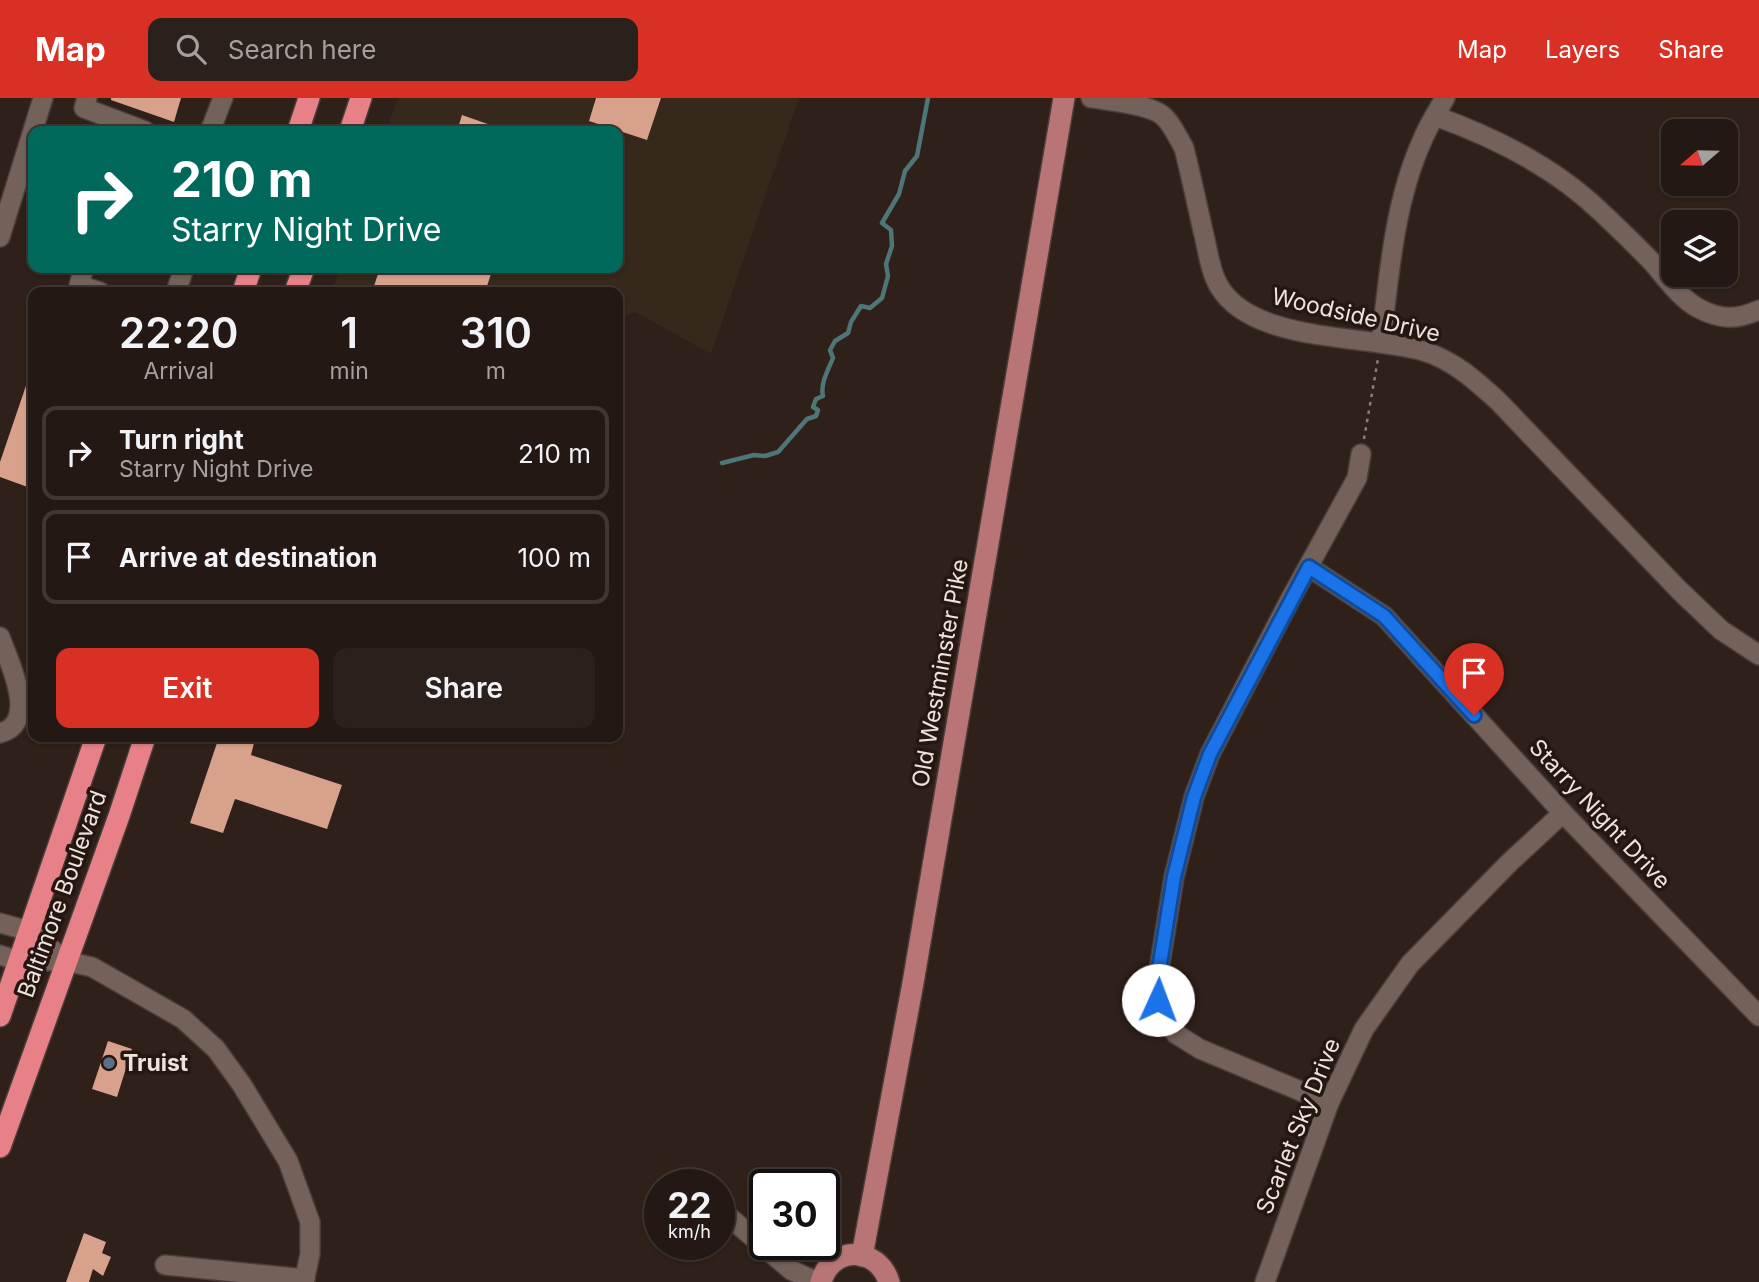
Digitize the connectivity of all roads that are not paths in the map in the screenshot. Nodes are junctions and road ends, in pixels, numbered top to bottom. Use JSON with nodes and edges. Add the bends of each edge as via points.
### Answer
{"nodes":[{"id":1,"x":43,"y":98,"type":"edge"},
{"id":2,"x":87,"y":98,"type":"edge"},
{"id":3,"x":223,"y":98,"type":"edge"},
{"id":4,"x":309,"y":98,"type":"edge"},
{"id":5,"x":361,"y":98,"type":"edge"},
{"id":6,"x":1064,"y":98,"type":"edge"},
{"id":7,"x":1091,"y":98,"type":"edge"},
{"id":8,"x":1445,"y":98,"type":"edge"},
{"id":9,"x":1435,"y":116,"type":"junction"},
{"id":10,"x":34,"y":126,"type":"edge"},
{"id":11,"x":132,"y":126,"type":"edge"},
{"id":12,"x":212,"y":126,"type":"edge"},
{"id":13,"x":300,"y":126,"type":"edge"},
{"id":14,"x":352,"y":126,"type":"edge"},
{"id":15,"x":28,"y":146,"type":"edge"},
{"id":16,"x":0,"y":237,"type":"edge"},
{"id":17,"x":83,"y":273,"type":"edge"},
{"id":18,"x":85,"y":287,"type":"edge"},
{"id":19,"x":1759,"y":310,"type":"edge"},
{"id":20,"x":1381,"y":342,"type":"junction"},
{"id":21,"x":1361,"y":454,"type":"road end"},
{"id":22,"x":1309,"y":567,"type":"junction"},
{"id":23,"x":0,"y":637,"type":"edge"},
{"id":24,"x":1759,"y":655,"type":"edge"},
{"id":25,"x":0,"y":733,"type":"edge"},
{"id":26,"x":94,"y":742,"type":"edge"},
{"id":27,"x":143,"y":742,"type":"edge"},
{"id":28,"x":1563,"y":813,"type":"junction"},
{"id":29,"x":0,"y":923,"type":"edge"},
{"id":30,"x":29,"y":931,"type":"junction"},
{"id":31,"x":9,"y":958,"type":"edge"},
{"id":32,"x":66,"y":961,"type":"junction"},
{"id":33,"x":0,"y":1016,"type":"edge"},
{"id":34,"x":1759,"y":1016,"type":"edge"},
{"id":35,"x":1329,"y":1103,"type":"junction"},
{"id":36,"x":0,"y":1147,"type":"edge"},
{"id":37,"x":735,"y":1222,"type":"edge"},
{"id":38,"x":862,"y":1255,"type":"junction"},
{"id":39,"x":164,"y":1265,"type":"dead end"},
{"id":40,"x":305,"y":1280,"type":"edge"},
{"id":41,"x":819,"y":1282,"type":"edge"},
{"id":42,"x":889,"y":1282,"type":"edge"},
{"id":43,"x":1265,"y":1282,"type":"edge"}],
"edges":[{"from":1,"to":10,"type":"street"},
{"from":2,"to":11,"type":"street","via":[[84,107]]},
{"from":3,"to":12,"type":"street"},
{"from":4,"to":13,"type":"highway"},
{"from":5,"to":14,"type":"highway"},
{"from":6,"to":38,"type":"main road","name":"Old Westminster Pike"},
{"from":7,"to":20,"type":"street","name":"Woodside Drive","via":[[1152,111],[1163,116],[1173,130],[1184,148],[1215,279],[1230,302],[1279,326]]},
{"from":8,"to":9,"type":"street"},
{"from":9,"to":19,"type":"street","via":[[1496,141],[1576,190],[1698,308],[1739,318]]},
{"from":9,"to":20,"type":"street","via":[[1410,174],[1399,217]]},
{"from":15,"to":16,"type":"street"},
{"from":17,"to":18,"type":"street","via":[[79,285]]},
{"from":20,"to":24,"type":"street","name":"Woodside Drive","via":[[1423,351],[1469,375],[1679,590],[1721,630]]},
{"from":21,"to":22,"type":"street","via":[[1357,478]]},
{"from":22,"to":28,"type":"street","name":"Starry Night Drive","via":[[1384,616]]},
{"from":22,"to":35,"type":"street","via":[[1210,754],[1194,797],[1174,877],[1157,982],[1158,1000],[1176,1034],[1200,1049]]},
{"from":23,"to":25,"type":"street","via":[[16,678],[20,713],[17,723]]},
{"from":26,"to":30,"type":"highway","name":"Baltimore Boulevard"},
{"from":27,"to":32,"type":"highway","name":"Baltimore Boulevard"},
{"from":28,"to":34,"type":"street","name":"Starry Night Drive"},
{"from":28,"to":35,"type":"street","name":"Scarlet Sky Drive","via":[[1410,964],[1364,1029]]},
{"from":29,"to":30,"type":"street"},
{"from":30,"to":31,"type":"highway","name":"Baltimore Boulevard"},
{"from":30,"to":32,"type":"street"},
{"from":31,"to":32,"type":"street"},
{"from":31,"to":33,"type":"highway","name":"Baltimore Boulevard"},
{"from":32,"to":36,"type":"highway","name":"Baltimore Boulevard"},
{"from":32,"to":40,"type":"street","via":[[92,967],[173,1013],[216,1049],[288,1161],[310,1222]]},
{"from":35,"to":43,"type":"street","name":"Scarlet Sky Drive"},
{"from":37,"to":41,"type":"street","via":[[791,1270]]},
{"from":38,"to":41,"type":"main road","via":[[835,1260]]},
{"from":38,"to":42,"type":"main road","via":[[882,1267]]},
{"from":39,"to":40,"type":"street"}]}
